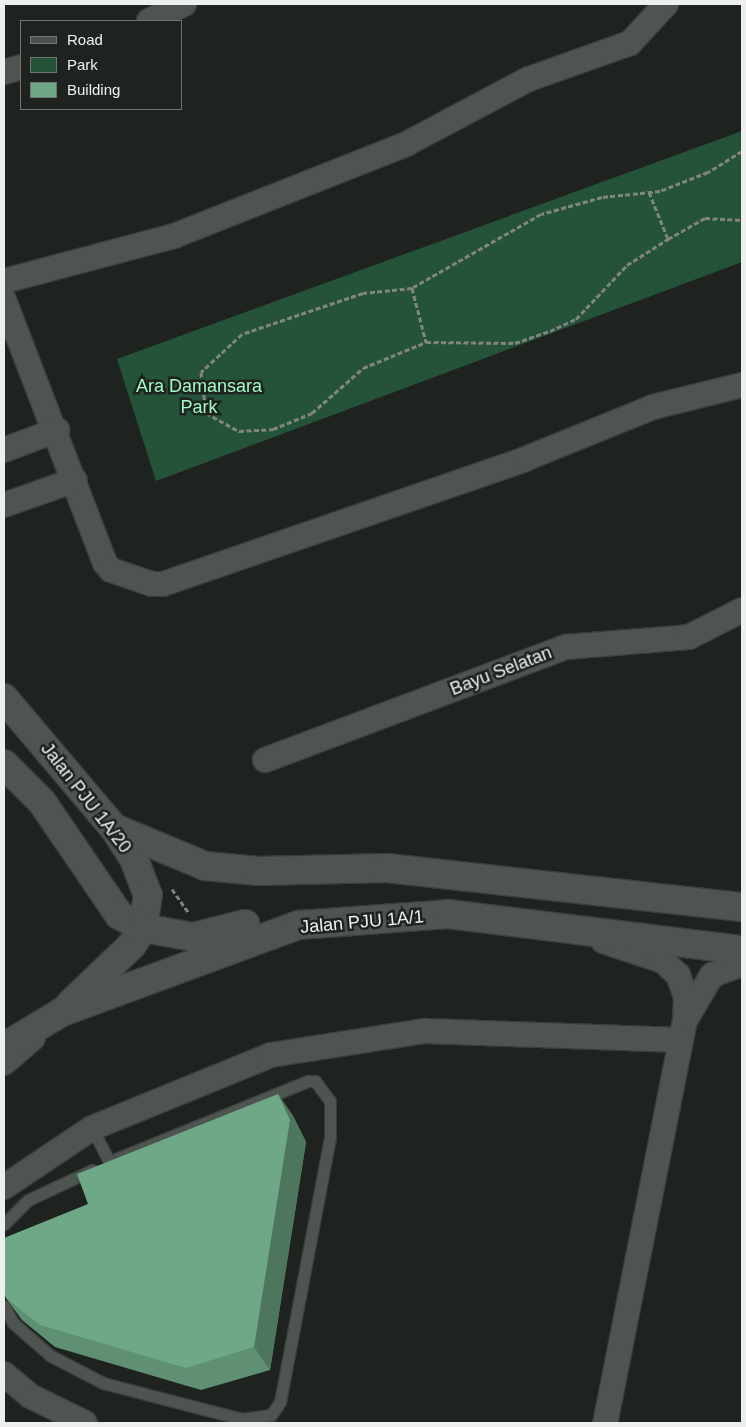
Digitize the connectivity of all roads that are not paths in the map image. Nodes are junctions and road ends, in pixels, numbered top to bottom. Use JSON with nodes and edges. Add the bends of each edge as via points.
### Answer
{"nodes":[{"id":1,"x":184,"y":4,"type":"edge"},
{"id":2,"x":666,"y":4,"type":"edge"},
{"id":3,"x":151,"y":20,"type":"edge"},
{"id":4,"x":20,"y":67,"type":"edge"},
{"id":5,"x":4,"y":72,"type":"edge"},
{"id":6,"x":4,"y":281,"type":"edge"},
{"id":7,"x":4,"y":300,"type":"edge"},
{"id":8,"x":742,"y":385,"type":"edge"},
{"id":9,"x":57,"y":430,"type":"junction"},
{"id":10,"x":4,"y":450,"type":"edge"},
{"id":11,"x":75,"y":480,"type":"junction"},
{"id":12,"x":4,"y":505,"type":"edge"},
{"id":13,"x":742,"y":610,"type":"edge"},
{"id":14,"x":4,"y":698,"type":"edge"},
{"id":15,"x":265,"y":760,"type":"dead end"},
{"id":16,"x":4,"y":764,"type":"edge"},
{"id":17,"x":114,"y":828,"type":"junction"},
{"id":18,"x":742,"y":907,"type":"edge"},
{"id":19,"x":448,"y":914,"type":"junction"},
{"id":20,"x":143,"y":928,"type":"junction"},
{"id":21,"x":571,"y":930,"type":"junction"},
{"id":22,"x":742,"y":950,"type":"edge"},
{"id":23,"x":742,"y":964,"type":"edge"},
{"id":24,"x":62,"y":1012,"type":"junction"},
{"id":25,"x":683,"y":1030,"type":"junction"},
{"id":26,"x":16,"y":1034,"type":"edge"},
{"id":27,"x":4,"y":1046,"type":"edge"},
{"id":28,"x":4,"y":1063,"type":"edge"},
{"id":29,"x":92,"y":1128,"type":"junction"},
{"id":30,"x":108,"y":1162,"type":"junction"},
{"id":31,"x":4,"y":1187,"type":"edge"},
{"id":32,"x":4,"y":1224,"type":"edge"},
{"id":33,"x":4,"y":1306,"type":"edge"},
{"id":34,"x":4,"y":1374,"type":"edge"},
{"id":35,"x":241,"y":1421,"type":"edge"},
{"id":36,"x":85,"y":1423,"type":"edge"},
{"id":37,"x":605,"y":1423,"type":"edge"}],
"edges":[{"from":1,"to":3,"type":"street"},
{"from":2,"to":6,"type":"street","via":[[630,43],[529,79],[406,144],[174,236]]},
{"from":4,"to":5,"type":"street"},
{"from":7,"to":9,"type":"street"},
{"from":8,"to":11,"type":"street","via":[[653,407],[525,459],[163,584],[111,570],[98,548]]},
{"from":9,"to":10,"type":"street"},
{"from":9,"to":11,"type":"street"},
{"from":11,"to":12,"type":"street"},
{"from":13,"to":15,"type":"street","name":"Bayu Selatan","via":[[689,637],[566,647]]},
{"from":14,"to":17,"type":"main road","name":"Jalan PJU 1A/20"},
{"from":16,"to":20,"type":"main road","name":"Jalan PJU 1A/20","via":[[42,802],[89,869],[104,900],[118,915]]},
{"from":17,"to":18,"type":"main road","via":[[205,866],[259,871],[387,868]]},
{"from":17,"to":20,"type":"main road","name":"Jalan PJU 1A/20","via":[[134,859],[148,895]]},
{"from":19,"to":20,"type":"main road","via":[[326,904],[193,937]]},
{"from":19,"to":21,"type":"main road","name":"Jalan PJU 1A/1"},
{"from":19,"to":24,"type":"main road","name":"Jalan PJU 1A/1","via":[[299,925]]},
{"from":20,"to":24,"type":"main road","via":[[132,945]]},
{"from":21,"to":22,"type":"main road","name":"Jalan PJU 1A/1"},
{"from":21,"to":25,"type":"street","via":[[663,961],[678,975],[686,997]]},
{"from":23,"to":25,"type":"street","via":[[712,975]]},
{"from":24,"to":26,"type":"main road","name":"Jalan PJU 1A/1"},
{"from":24,"to":28,"type":"street"},
{"from":25,"to":29,"type":"street","via":[[469,1031],[369,1038],[271,1055]]},
{"from":25,"to":37,"type":"street"},
{"from":26,"to":27,"type":"main road","name":"Jalan PJU 1A/1"},
{"from":29,"to":30,"type":"lane"},
{"from":29,"to":31,"type":"street"},
{"from":30,"to":32,"type":"lane","via":[[28,1200]]},
{"from":30,"to":35,"type":"lane","via":[[308,1082],[315,1081],[330,1101],[330,1137],[280,1402],[271,1415]]},
{"from":33,"to":35,"type":"lane","via":[[13,1322],[51,1356],[103,1383]]},
{"from":34,"to":36,"type":"street","via":[[30,1396]]}]}
